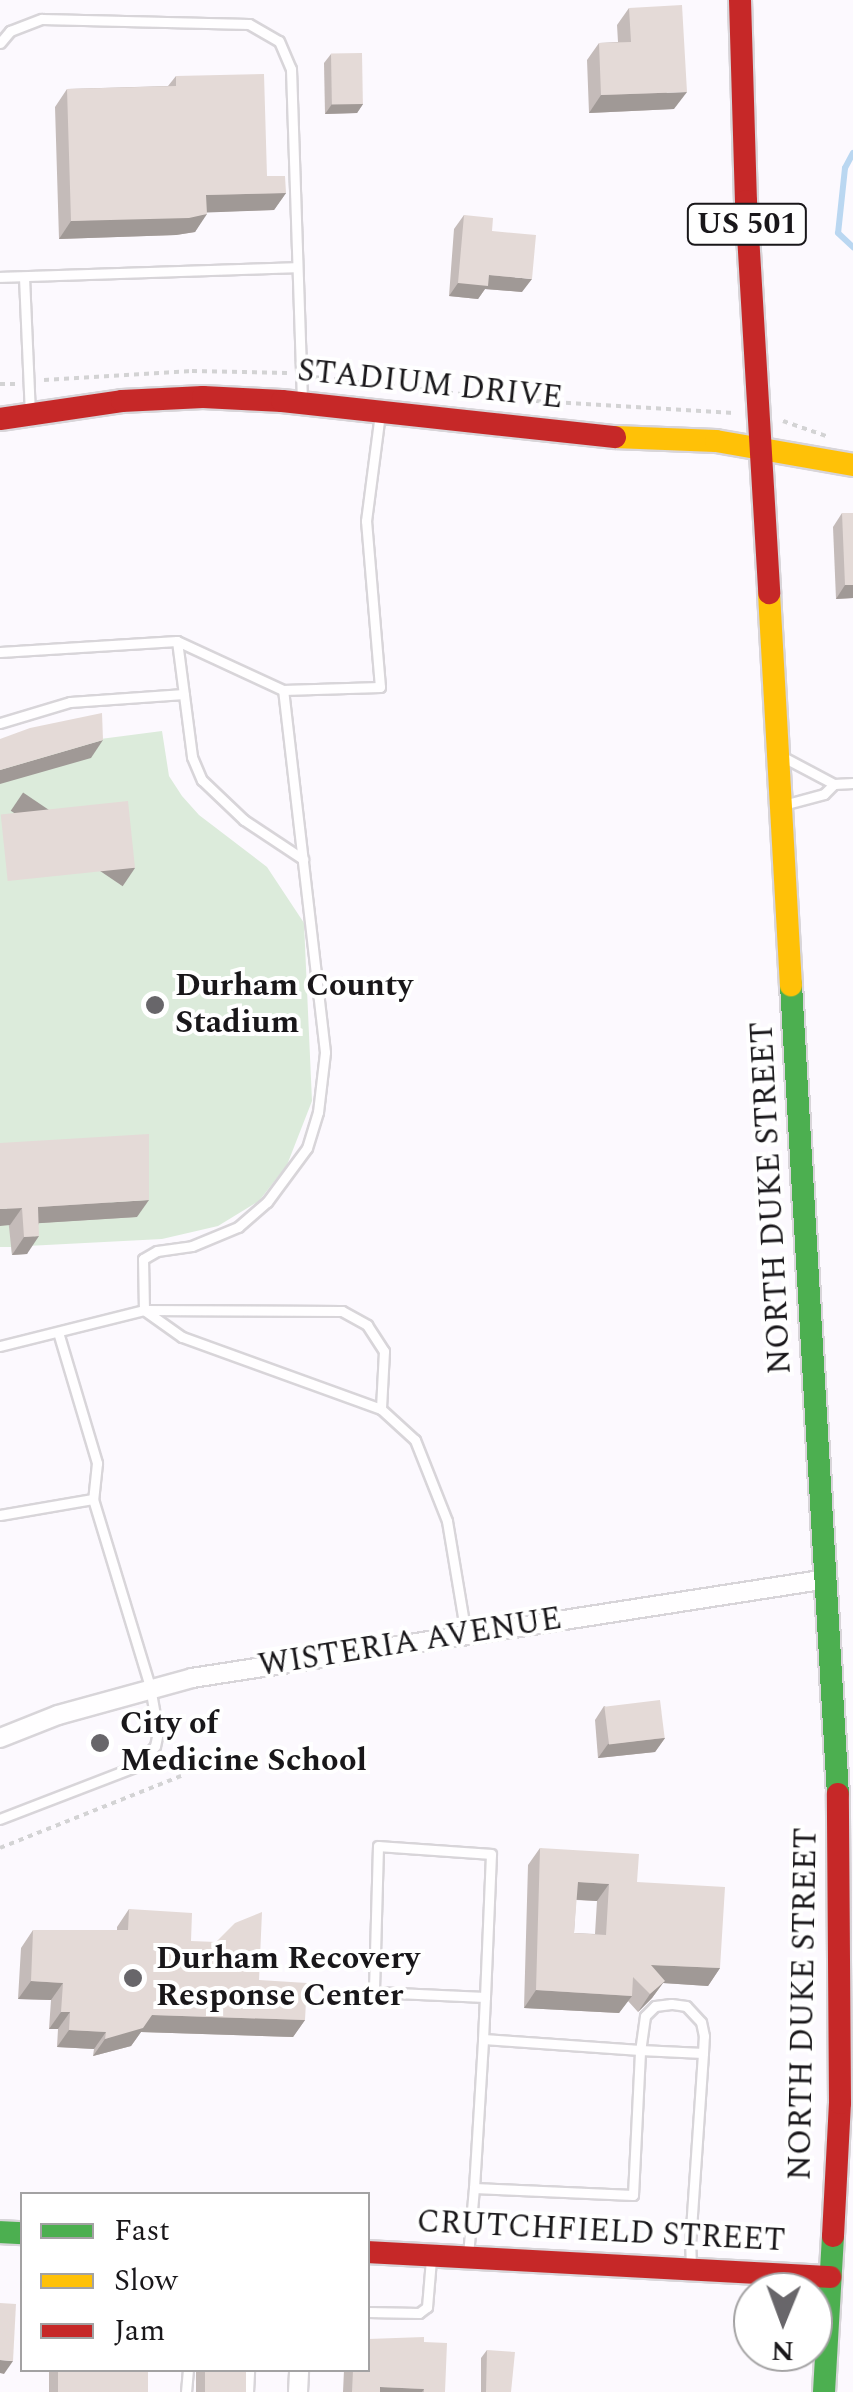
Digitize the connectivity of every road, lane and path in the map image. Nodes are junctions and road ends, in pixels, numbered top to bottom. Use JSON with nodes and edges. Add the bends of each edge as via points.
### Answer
{"nodes":[{"id":1,"x":740,"y":0,"type":"edge"},
{"id":2,"x":0,"y":43,"type":"edge"},
{"id":3,"x":296,"y":267,"type":"junction"},
{"id":4,"x":24,"y":277,"type":"junction"},
{"id":5,"x":0,"y":278,"type":"edge"},
{"id":6,"x":286,"y":373,"type":"dead end"},
{"id":7,"x":310,"y":376,"type":"dead end"},
{"id":8,"x":26,"y":383,"type":"junction"},
{"id":9,"x":394,"y":386,"type":"dead end"},
{"id":10,"x":418,"y":389,"type":"dead end"},
{"id":11,"x":512,"y":400,"type":"dead end"},
{"id":12,"x":536,"y":401,"type":"dead end"},
{"id":13,"x":302,"y":402,"type":"junction"},
{"id":14,"x":380,"y":410,"type":"junction"},
{"id":15,"x":30,"y":412,"type":"junction"},
{"id":16,"x":724,"y":412,"type":"dead end"},
{"id":17,"x":0,"y":420,"type":"edge"},
{"id":18,"x":792,"y":422,"type":"dead end"},
{"id":19,"x":834,"y":438,"type":"dead end"},
{"id":20,"x":760,"y":447,"type":"junction"},
{"id":21,"x":853,"y":465,"type":"edge"},
{"id":22,"x":178,"y":642,"type":"junction"},
{"id":23,"x":0,"y":652,"type":"edge"},
{"id":24,"x":283,"y":690,"type":"junction"},
{"id":25,"x":184,"y":694,"type":"junction"},
{"id":26,"x":0,"y":722,"type":"edge"},
{"id":27,"x":779,"y":755,"type":"junction"},
{"id":28,"x":853,"y":783,"type":"edge"},
{"id":29,"x":834,"y":784,"type":"junction"},
{"id":30,"x":782,"y":805,"type":"junction"},
{"id":31,"x":302,"y":859,"type":"junction"},
{"id":32,"x":144,"y":1310,"type":"junction"},
{"id":33,"x":58,"y":1332,"type":"junction"},
{"id":34,"x":0,"y":1346,"type":"edge"},
{"id":35,"x":381,"y":1409,"type":"junction"},
{"id":36,"x":93,"y":1499,"type":"junction"},
{"id":37,"x":0,"y":1515,"type":"edge"},
{"id":38,"x":826,"y":1579,"type":"junction"},
{"id":39,"x":466,"y":1634,"type":"junction"},
{"id":40,"x":150,"y":1688,"type":"junction"},
{"id":41,"x":844,"y":1733,"type":"edge"},
{"id":42,"x":0,"y":1738,"type":"edge"},
{"id":43,"x":182,"y":1776,"type":"dead end"},
{"id":44,"x":0,"y":1819,"type":"edge"},
{"id":45,"x":0,"y":1848,"type":"edge"},
{"id":46,"x":485,"y":1997,"type":"junction"},
{"id":47,"x":483,"y":2039,"type":"junction"},
{"id":48,"x":640,"y":2050,"type":"junction"},
{"id":49,"x":703,"y":2053,"type":"junction"},
{"id":50,"x":474,"y":2188,"type":"junction"},
{"id":51,"x":370,"y":2252,"type":"edge"},
{"id":52,"x":431,"y":2256,"type":"junction"},
{"id":53,"x":468,"y":2258,"type":"junction"},
{"id":54,"x":691,"y":2270,"type":"junction"},
{"id":55,"x":733,"y":2272,"type":"edge"},
{"id":56,"x":830,"y":2272,"type":"edge"},
{"id":57,"x":370,"y":2312,"type":"edge"}],
"edges":[{"from":1,"to":20,"type":"main road","name":"NORTH DUKE STREET","number":"US 501"},
{"from":2,"to":3,"type":"lane","via":[[10,31],[42,19],[250,24],[279,41],[290,69]]},
{"from":3,"to":4,"type":"lane"},
{"from":3,"to":13,"type":"lane"},
{"from":4,"to":5,"type":"lane"},
{"from":4,"to":8,"type":"lane"},
{"from":6,"to":8,"type":"path","via":[[97,374]]},
{"from":7,"to":9,"type":"path"},
{"from":8,"to":15,"type":"lane"},
{"from":10,"to":11,"type":"path"},
{"from":12,"to":16,"type":"path"},
{"from":13,"to":14,"type":"main road","name":"STADIUM DRIVE"},
{"from":13,"to":15,"type":"main road","name":"STADIUM DRIVE","via":[[203,397]]},
{"from":14,"to":20,"type":"main road","name":"STADIUM DRIVE","via":[[591,436]]},
{"from":14,"to":24,"type":"lane","via":[[366,521],[380,687]]},
{"from":15,"to":17,"type":"main road","name":"STADIUM DRIVE"},
{"from":18,"to":19,"type":"path","via":[[801,431]]},
{"from":20,"to":21,"type":"main road","name":"STADIUM DRIVE"},
{"from":20,"to":27,"type":"main road","name":"NORTH DUKE STREET","number":"US 501"},
{"from":22,"to":23,"type":"lane"},
{"from":22,"to":24,"type":"lane"},
{"from":22,"to":25,"type":"lane"},
{"from":24,"to":31,"type":"lane"},
{"from":25,"to":26,"type":"lane","via":[[70,702]]},
{"from":25,"to":31,"type":"lane","via":[[192,758],[202,780],[244,820]]},
{"from":27,"to":29,"type":"lane"},
{"from":27,"to":30,"type":"main road","name":"NORTH DUKE STREET","number":"US 501"},
{"from":28,"to":29,"type":"lane"},
{"from":29,"to":30,"type":"lane","via":[[824,794]]},
{"from":30,"to":38,"type":"main road","name":"NORTH DUKE STREET","number":"US 501"},
{"from":31,"to":32,"type":"lane","via":[[324,1052],[307,1148],[267,1202],[238,1226],[143,1258]]},
{"from":32,"to":33,"type":"lane"},
{"from":32,"to":35,"type":"lane","via":[[182,1337]]},
{"from":32,"to":35,"type":"lane","via":[[342,1311],[367,1324],[384,1351]]},
{"from":33,"to":34,"type":"lane"},
{"from":33,"to":36,"type":"lane","via":[[97,1463]]},
{"from":35,"to":39,"type":"lane","via":[[415,1440],[447,1520]]},
{"from":36,"to":37,"type":"lane"},
{"from":36,"to":40,"type":"lane"},
{"from":38,"to":39,"type":"street","name":"WISTERIA AVENUE"},
{"from":38,"to":41,"type":"main road","name":"NORTH DUKE STREET","number":"US 501"},
{"from":39,"to":40,"type":"street","name":"WISTERIA AVENUE"},
{"from":40,"to":42,"type":"street","name":"WISTERIA AVENUE"},
{"from":40,"to":44,"type":"lane","via":[[156,1746],[138,1766]]},
{"from":41,"to":56,"type":"main road","name":"NORTH DUKE STREET","number":"US 501"},
{"from":43,"to":45,"type":"path"},
{"from":46,"to":46,"type":"lane","via":[[492,1854],[378,1846],[374,1992]]},
{"from":46,"to":47,"type":"lane"},
{"from":47,"to":48,"type":"lane"},
{"from":47,"to":50,"type":"lane"},
{"from":48,"to":49,"type":"lane"},
{"from":48,"to":49,"type":"lane","via":[[646,2016],[670,2004],[695,2011]]},
{"from":48,"to":50,"type":"lane","via":[[633,2195]]},
{"from":49,"to":54,"type":"lane"},
{"from":50,"to":53,"type":"lane"},
{"from":51,"to":52,"type":"main road","name":"CRUTCHFIELD STREET"},
{"from":52,"to":53,"type":"main road","name":"CRUTCHFIELD STREET"},
{"from":52,"to":57,"type":"lane","via":[[427,2307],[419,2313]]},
{"from":53,"to":54,"type":"main road","name":"CRUTCHFIELD STREET"},
{"from":54,"to":55,"type":"main road","name":"CRUTCHFIELD STREET"}]}
